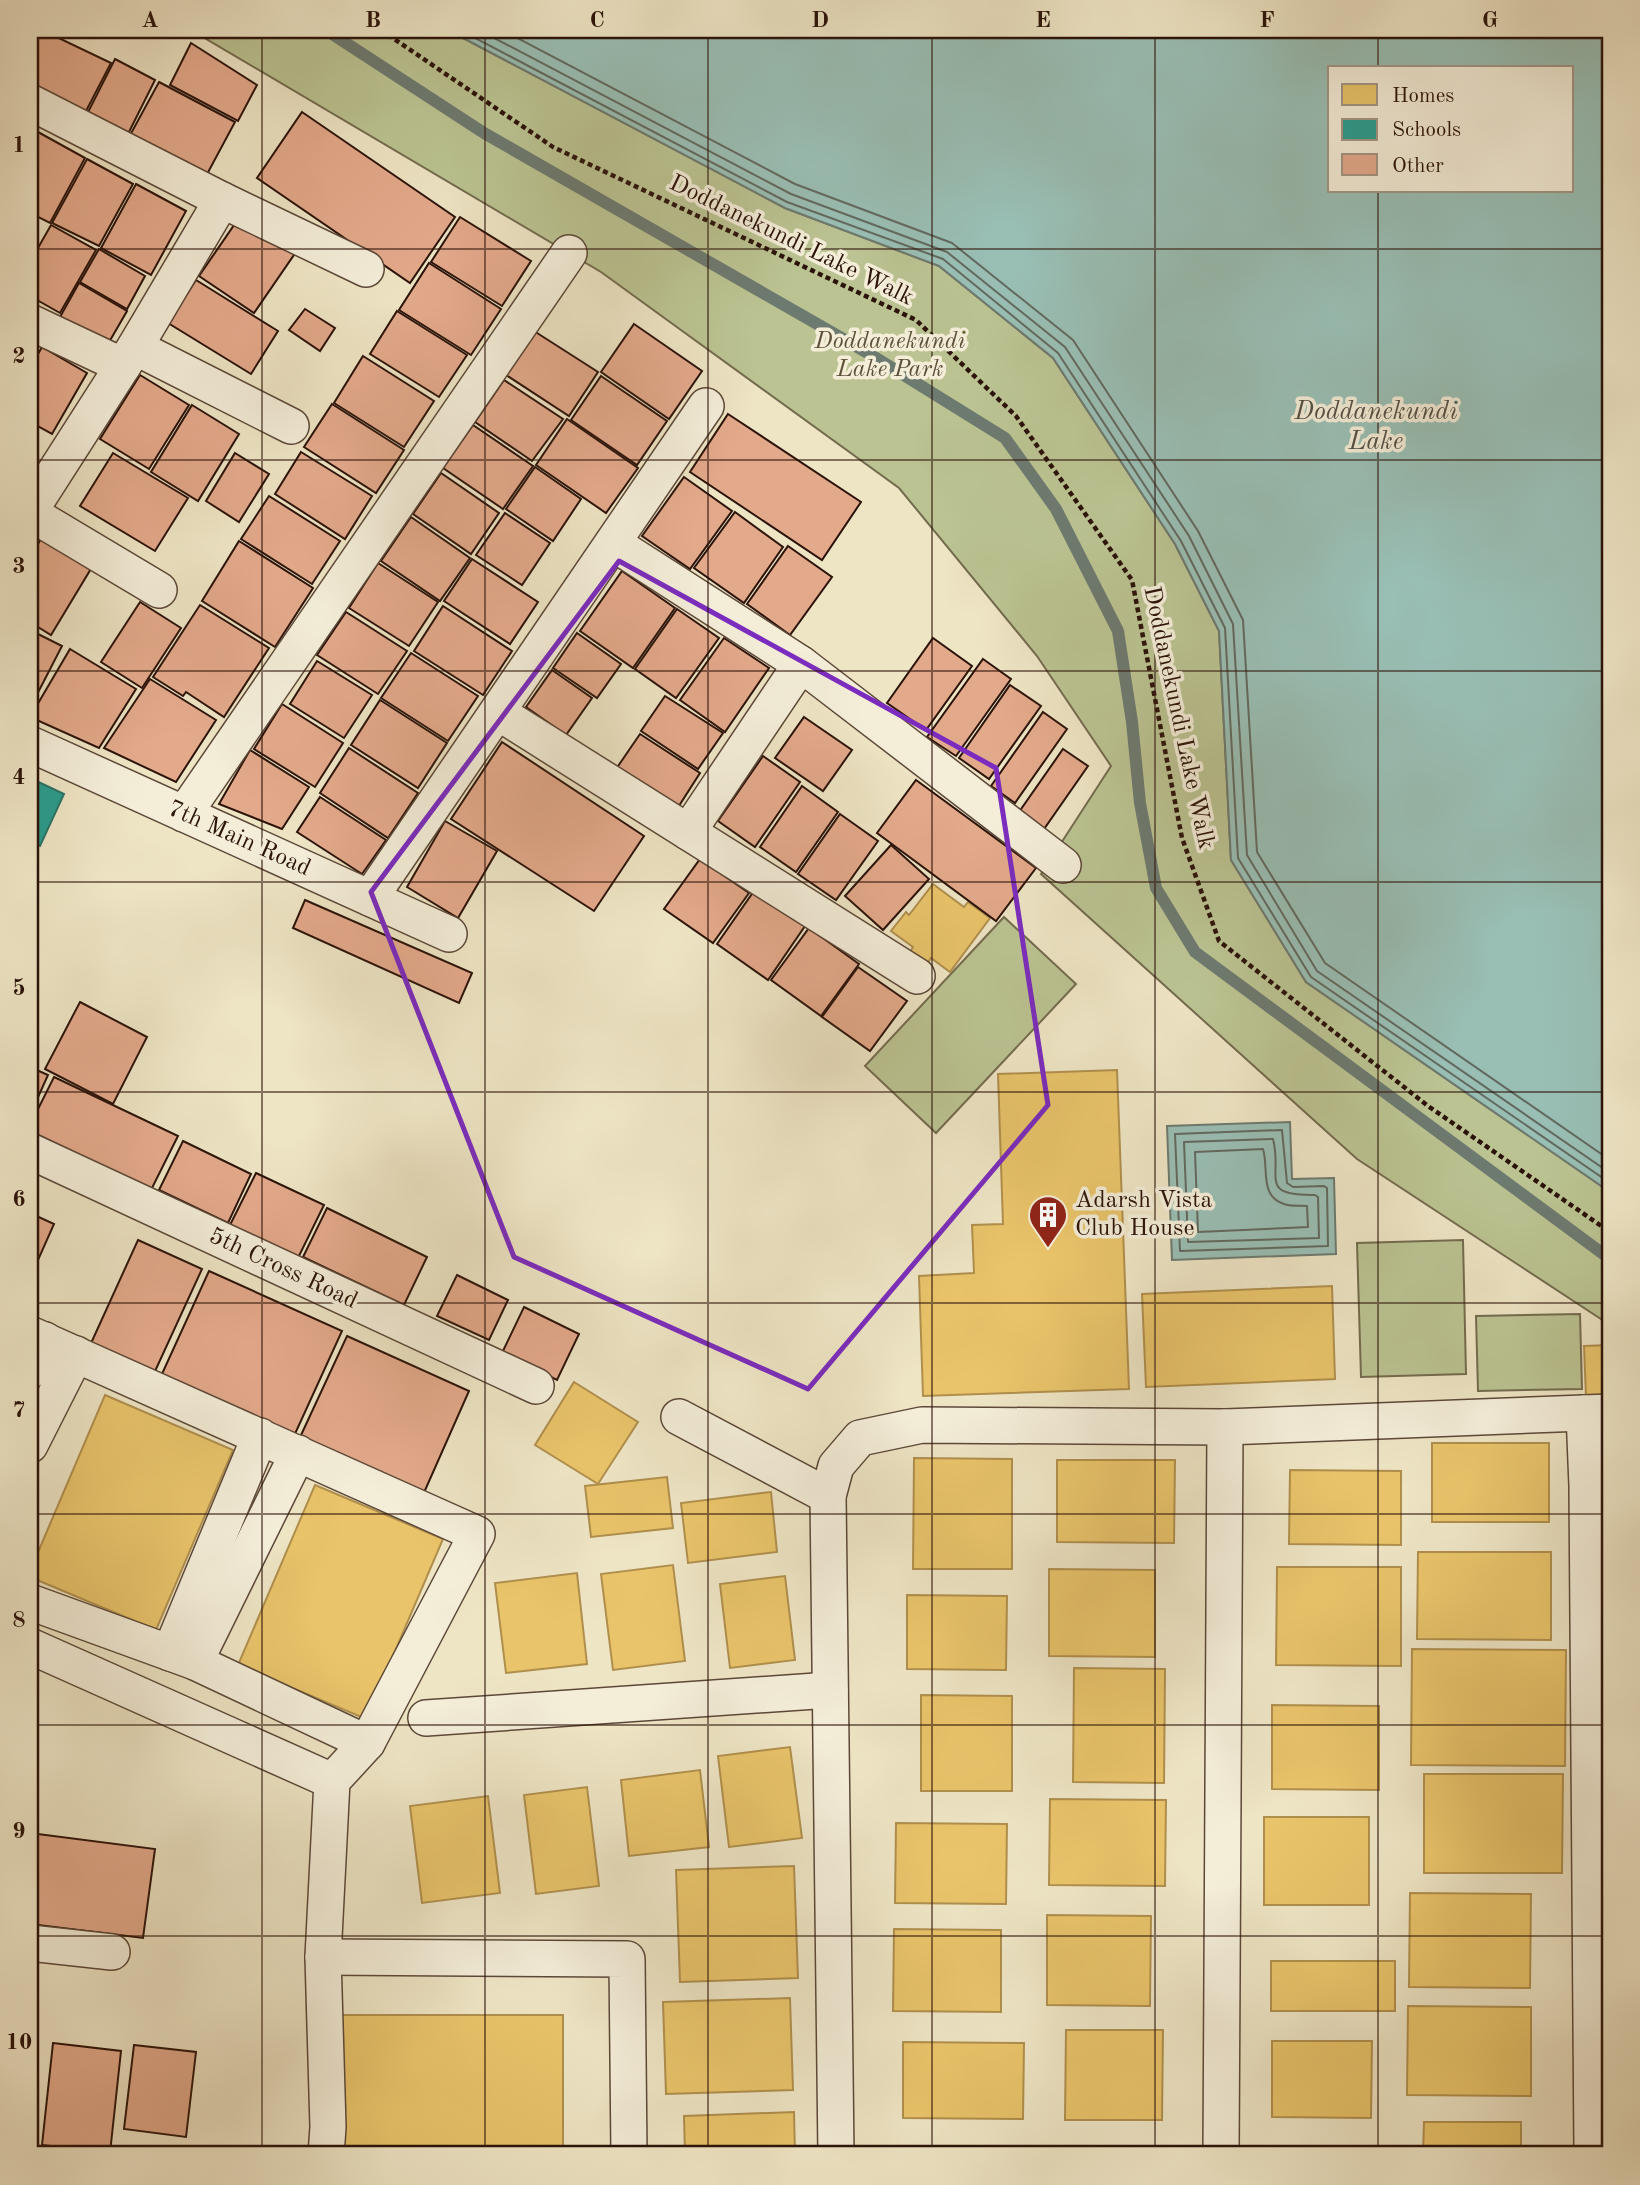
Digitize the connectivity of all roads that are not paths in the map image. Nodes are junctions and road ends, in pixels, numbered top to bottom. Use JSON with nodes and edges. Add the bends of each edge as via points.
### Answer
{"nodes":[{"id":1,"x":30,"y":102,"type":"edge"},
{"id":2,"x":222,"y":200,"type":"junction"},
{"id":3,"x":569,"y":253,"type":"dead end"},
{"id":4,"x":366,"y":269,"type":"dead end"},
{"id":5,"x":30,"y":322,"type":"edge"},
{"id":6,"x":129,"y":357,"type":"junction"},
{"id":7,"x":706,"y":406,"type":"dead end"},
{"id":8,"x":291,"y":426,"type":"dead end"},
{"id":9,"x":30,"y":512,"type":"edge"},
{"id":10,"x":613,"y":543,"type":"junction"},
{"id":11,"x":159,"y":590,"type":"dead end"},
{"id":12,"x":801,"y":664,"type":"junction"},
{"id":13,"x":499,"y":713,"type":"junction"},
{"id":14,"x":30,"y":744,"type":"edge"},
{"id":15,"x":184,"y":814,"type":"junction"},
{"id":16,"x":688,"y":832,"type":"junction"},
{"id":17,"x":1063,"y":865,"type":"dead end"},
{"id":18,"x":370,"y":898,"type":"junction"},
{"id":19,"x":449,"y":934,"type":"dead end"},
{"id":20,"x":917,"y":976,"type":"dead end"},
{"id":21,"x":30,"y":1151,"type":"edge"},
{"id":22,"x":50,"y":1343,"type":"edge"},
{"id":23,"x":30,"y":1371,"type":"edge"},
{"id":24,"x":536,"y":1386,"type":"dead end"},
{"id":25,"x":1597,"y":1412,"type":"edge"},
{"id":26,"x":679,"y":1417,"type":"dead end"},
{"id":27,"x":1225,"y":1427,"type":"junction"},
{"id":28,"x":260,"y":1436,"type":"junction"},
{"id":29,"x":30,"y":1445,"type":"edge"},
{"id":30,"x":298,"y":1453,"type":"junction"},
{"id":31,"x":828,"y":1496,"type":"junction"},
{"id":32,"x":30,"y":1602,"type":"edge"},
{"id":33,"x":30,"y":1646,"type":"edge"},
{"id":34,"x":183,"y":1658,"type":"junction"},
{"id":35,"x":830,"y":1690,"type":"junction"},
{"id":36,"x":426,"y":1718,"type":"dead end"},
{"id":37,"x":367,"y":1743,"type":"junction"},
{"id":38,"x":332,"y":1781,"type":"junction"},
{"id":39,"x":30,"y":1943,"type":"edge"},
{"id":40,"x":112,"y":1952,"type":"dead end"},
{"id":41,"x":323,"y":1956,"type":"junction"},
{"id":42,"x":326,"y":2155,"type":"edge"},
{"id":43,"x":629,"y":2155,"type":"edge"},
{"id":44,"x":836,"y":2155,"type":"edge"},
{"id":45,"x":1221,"y":2155,"type":"edge"},
{"id":46,"x":1592,"y":2155,"type":"edge"}],
"edges":[{"from":1,"to":2,"type":"street"},
{"from":2,"to":4,"type":"street"},
{"from":2,"to":6,"type":"street"},
{"from":3,"to":15,"type":"street"},
{"from":5,"to":6,"type":"street"},
{"from":6,"to":8,"type":"street"},
{"from":6,"to":9,"type":"street"},
{"from":7,"to":10,"type":"street"},
{"from":9,"to":11,"type":"street"},
{"from":10,"to":12,"type":"street"},
{"from":10,"to":13,"type":"street"},
{"from":12,"to":16,"type":"street"},
{"from":12,"to":17,"type":"street"},
{"from":13,"to":16,"type":"street"},
{"from":13,"to":18,"type":"street"},
{"from":14,"to":15,"type":"street","name":"7th Main Road"},
{"from":15,"to":18,"type":"street","name":"7th Main Road"},
{"from":16,"to":20,"type":"street"},
{"from":18,"to":19,"type":"street","name":"7th Main Road"},
{"from":21,"to":24,"type":"street","name":"5th Cross Road"},
{"from":22,"to":23,"type":"street"},
{"from":22,"to":28,"type":"street"},
{"from":22,"to":29,"type":"street"},
{"from":25,"to":27,"type":"street"},
{"from":25,"to":46,"type":"street","via":[[1587,1486]]},
{"from":26,"to":31,"type":"street"},
{"from":27,"to":31,"type":"street","via":[[922,1425],[860,1438],[836,1466]]},
{"from":27,"to":45,"type":"street"},
{"from":28,"to":30,"type":"street"},
{"from":28,"to":34,"type":"street"},
{"from":30,"to":34,"type":"street"},
{"from":30,"to":37,"type":"street","via":[[477,1534]]},
{"from":31,"to":35,"type":"street"},
{"from":32,"to":34,"type":"street"},
{"from":33,"to":38,"type":"street"},
{"from":34,"to":37,"type":"street"},
{"from":35,"to":36,"type":"street"},
{"from":35,"to":44,"type":"street"},
{"from":37,"to":38,"type":"street"},
{"from":38,"to":41,"type":"street"},
{"from":39,"to":40,"type":"street"},
{"from":41,"to":42,"type":"street"},
{"from":41,"to":43,"type":"street","via":[[628,1959]]}]}
